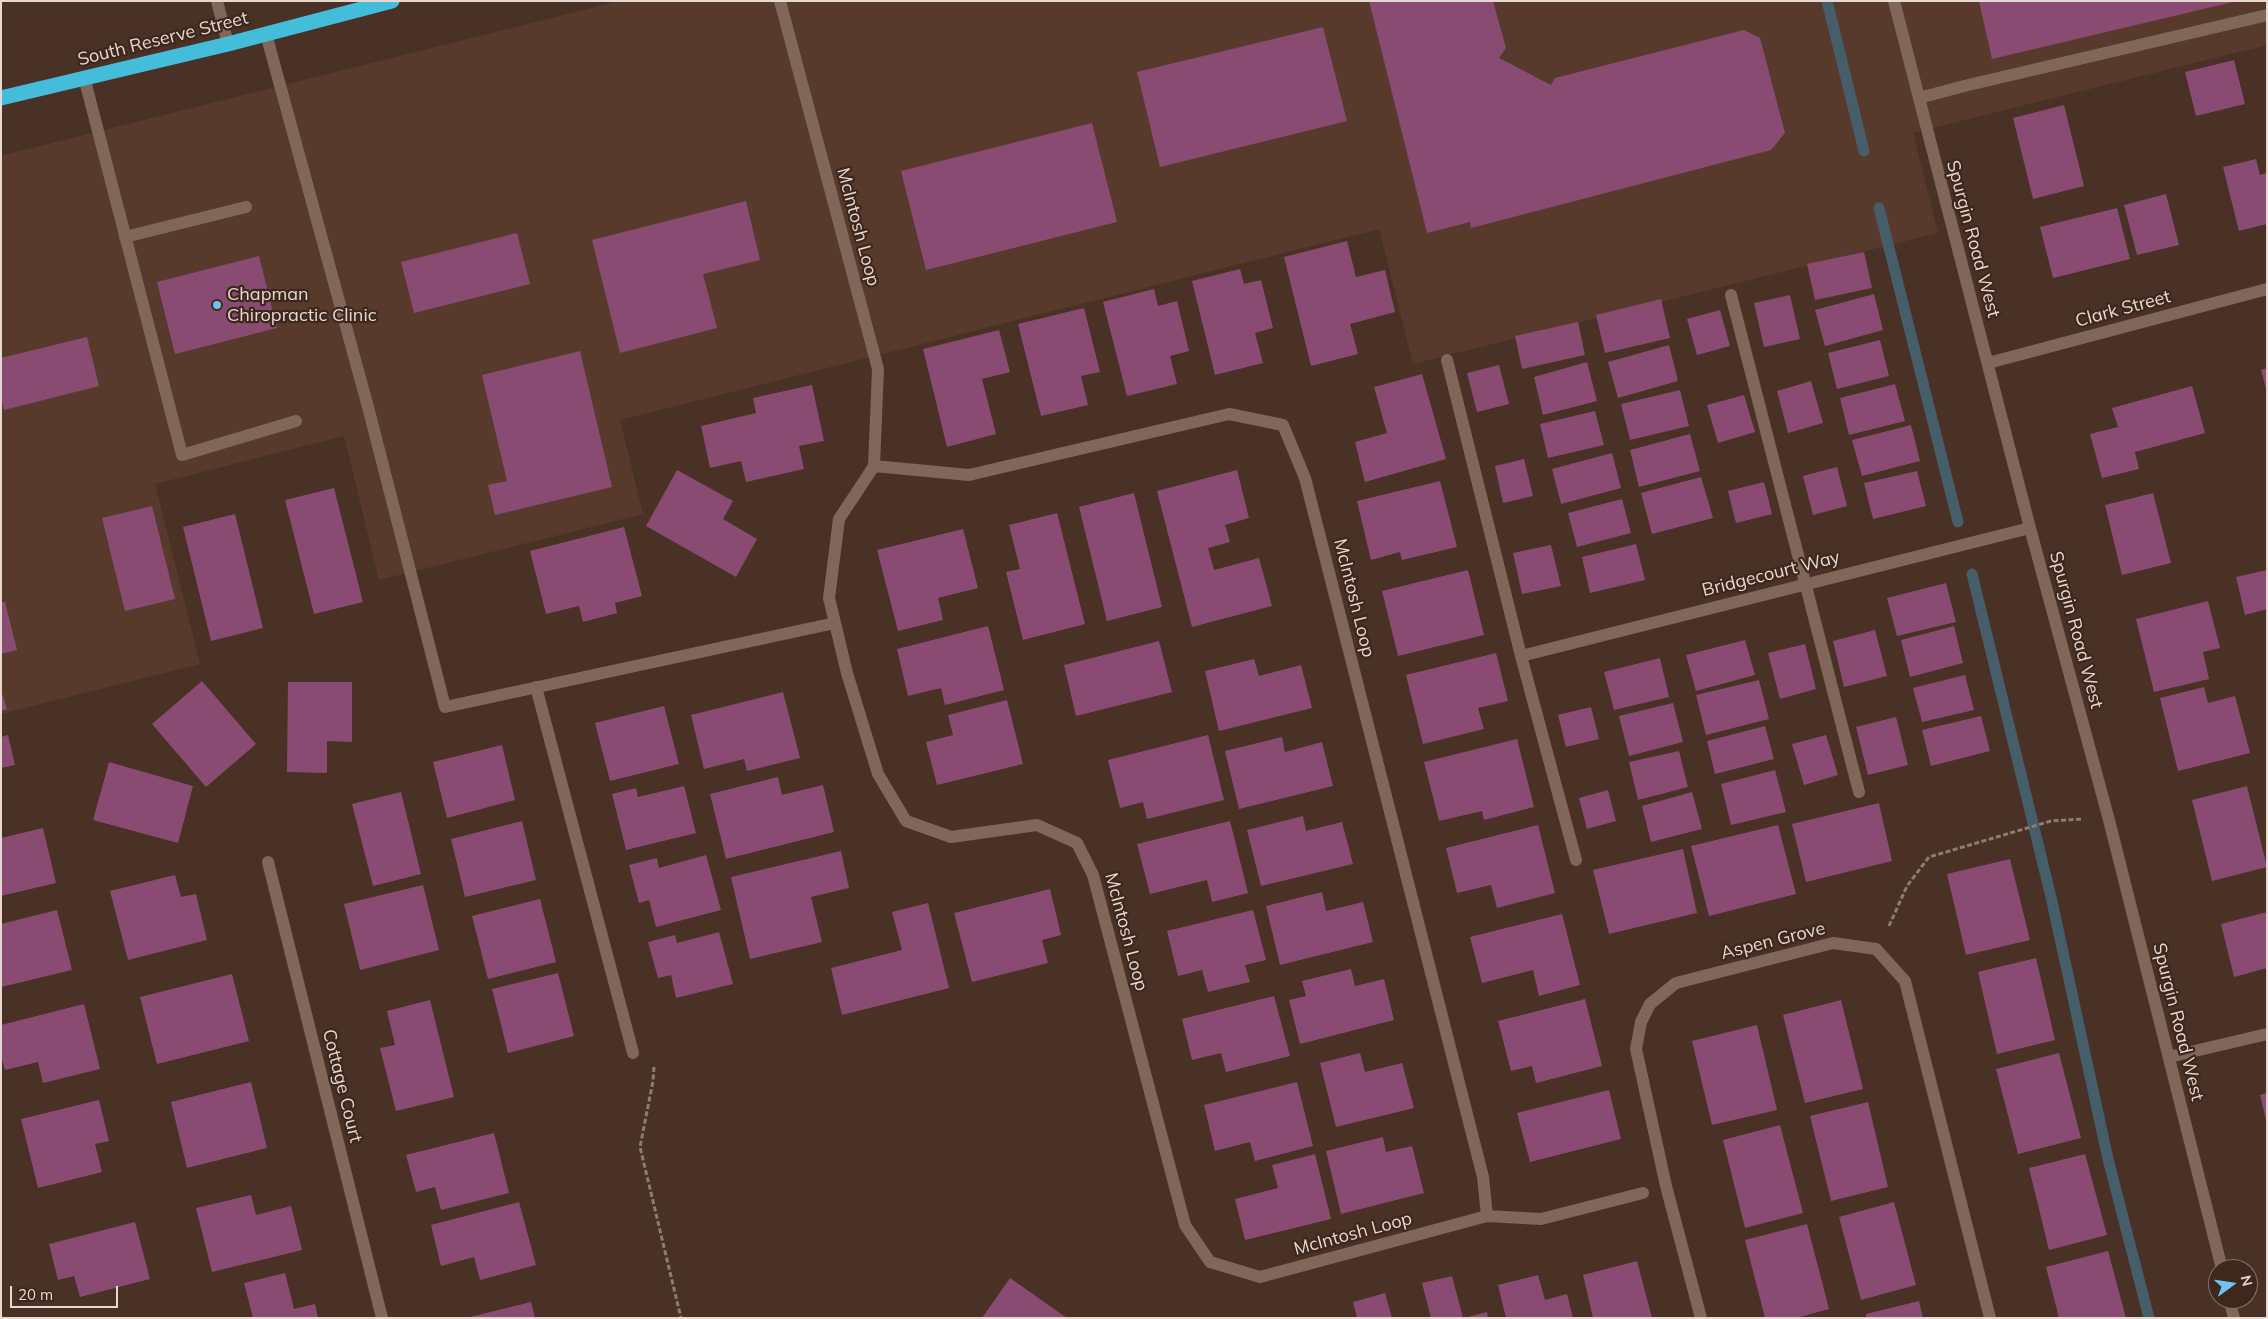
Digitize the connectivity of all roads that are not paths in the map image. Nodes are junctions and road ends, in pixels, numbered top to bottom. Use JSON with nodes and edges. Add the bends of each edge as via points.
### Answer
{"nodes":[{"id":1,"x":217,"y":1,"type":"edge"},
{"id":2,"x":392,"y":1,"type":"edge"},
{"id":3,"x":780,"y":1,"type":"edge"},
{"id":4,"x":1894,"y":1,"type":"edge"},
{"id":5,"x":2267,"y":15,"type":"edge"},
{"id":6,"x":266,"y":34,"type":"junction"},
{"id":7,"x":228,"y":44,"type":"junction"},
{"id":8,"x":84,"y":77,"type":"junction"},
{"id":9,"x":1,"y":98,"type":"edge"},
{"id":10,"x":1919,"y":98,"type":"junction"},
{"id":11,"x":246,"y":207,"type":"dead end"},
{"id":12,"x":125,"y":237,"type":"junction"},
{"id":13,"x":2267,"y":289,"type":"edge"},
{"id":14,"x":1730,"y":296,"type":"dead end"},
{"id":15,"x":1446,"y":360,"type":"dead end"},
{"id":16,"x":1988,"y":363,"type":"junction"},
{"id":17,"x":296,"y":421,"type":"dead end"},
{"id":18,"x":874,"y":466,"type":"junction"},
{"id":19,"x":2030,"y":528,"type":"junction"},
{"id":20,"x":1805,"y":583,"type":"junction"},
{"id":21,"x":835,"y":623,"type":"junction"},
{"id":22,"x":1521,"y":656,"type":"junction"},
{"id":23,"x":536,"y":687,"type":"junction"},
{"id":24,"x":1859,"y":792,"type":"dead end"},
{"id":25,"x":1576,"y":860,"type":"dead end"},
{"id":26,"x":268,"y":862,"type":"dead end"},
{"id":27,"x":2267,"y":1034,"type":"edge"},
{"id":28,"x":633,"y":1053,"type":"road end"},
{"id":29,"x":2169,"y":1057,"type":"junction"},
{"id":30,"x":1643,"y":1194,"type":"dead end"},
{"id":31,"x":1486,"y":1216,"type":"junction"},
{"id":32,"x":2220,"y":1259,"type":"edge"},
{"id":33,"x":382,"y":1318,"type":"edge"},
{"id":34,"x":1701,"y":1318,"type":"edge"},
{"id":35,"x":1990,"y":1318,"type":"edge"}],
"edges":[{"from":1,"to":7,"type":"street"},
{"from":2,"to":6,"type":"highway","name":"South Reserve Street"},
{"from":3,"to":18,"type":"street","name":"McIntosh Loop","via":[[878,369]]},
{"from":4,"to":10,"type":"street","name":"Spurgin Road West"},
{"from":5,"to":10,"type":"street"},
{"from":6,"to":7,"type":"highway","name":"South Reserve Street"},
{"from":6,"to":23,"type":"street","via":[[408,558],[445,707]]},
{"from":7,"to":8,"type":"highway","name":"South Reserve Street"},
{"from":8,"to":9,"type":"highway","name":"South Reserve Street"},
{"from":8,"to":12,"type":"street"},
{"from":10,"to":16,"type":"street","name":"Spurgin Road West"},
{"from":11,"to":12,"type":"street"},
{"from":12,"to":17,"type":"street","via":[[182,455]]},
{"from":13,"to":16,"type":"street","name":"Clark Street"},
{"from":14,"to":20,"type":"street"},
{"from":15,"to":22,"type":"street"},
{"from":16,"to":19,"type":"street","name":"Spurgin Road West"},
{"from":18,"to":21,"type":"street","name":"McIntosh Loop","via":[[839,519],[829,598]]},
{"from":18,"to":31,"type":"street","name":"McIntosh Loop","via":[[969,475],[1229,414],[1282,425],[1308,487],[1483,1177]]},
{"from":19,"to":20,"type":"street","name":"Bridgecourt Way"},
{"from":19,"to":29,"type":"street","name":"Spurgin Road West"},
{"from":20,"to":22,"type":"street","name":"Bridgecourt Way"},
{"from":20,"to":24,"type":"street"},
{"from":21,"to":23,"type":"street"},
{"from":21,"to":31,"type":"street","name":"McIntosh Loop","via":[[878,774],[906,821],[951,837],[1037,825],[1077,844],[1094,875],[1185,1225],[1210,1262],[1260,1277]]},
{"from":22,"to":25,"type":"street"},
{"from":23,"to":28,"type":"street"},
{"from":26,"to":33,"type":"street","name":"Cottage Court"},
{"from":27,"to":29,"type":"street"},
{"from":29,"to":32,"type":"street","name":"Spurgin Road West"},
{"from":30,"to":31,"type":"street","name":"McIntosh Loop","via":[[1540,1219]]},
{"from":34,"to":35,"type":"street","name":"Aspen Grove","via":[[1666,1186],[1636,1049],[1641,1022],[1650,1004],[1676,983],[1833,943],[1876,949],[1905,981]]}]}
